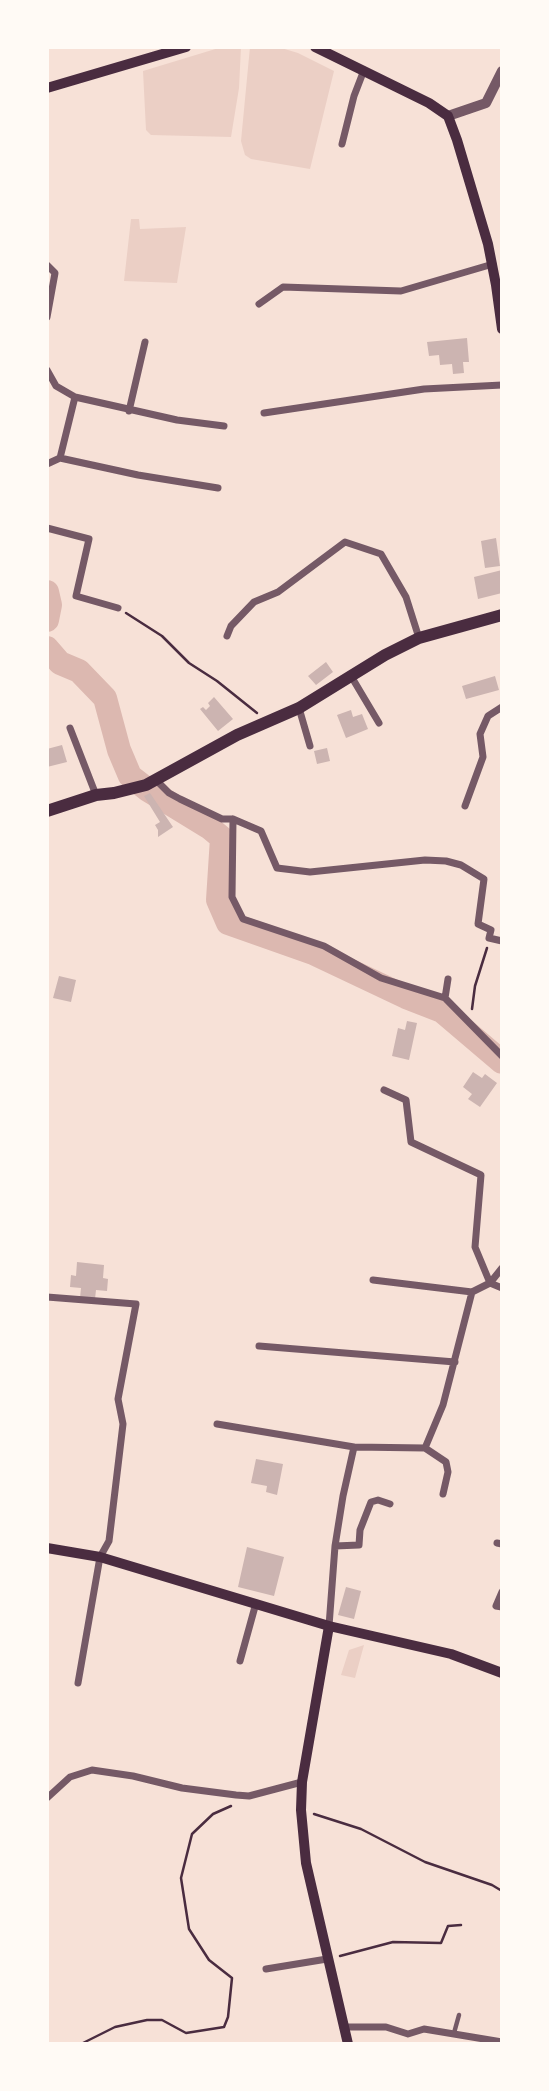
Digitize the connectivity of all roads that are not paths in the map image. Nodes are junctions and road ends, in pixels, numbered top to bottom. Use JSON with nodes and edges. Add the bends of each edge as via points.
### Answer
{"nodes":[{"id":1,"x":187,"y":47,"type":"edge"},
{"id":2,"x":315,"y":47,"type":"edge"},
{"id":3,"x":364,"y":70,"type":"junction"},
{"id":4,"x":501,"y":71,"type":"edge"},
{"id":5,"x":47,"y":88,"type":"edge"},
{"id":6,"x":448,"y":116,"type":"junction"},
{"id":7,"x":342,"y":144,"type":"dead end"},
{"id":8,"x":493,"y":264,"type":"junction"},
{"id":9,"x":47,"y":265,"type":"edge"},
{"id":10,"x":259,"y":304,"type":"dead end"},
{"id":11,"x":47,"y":317,"type":"edge"},
{"id":12,"x":502,"y":329,"type":"edge"},
{"id":13,"x":145,"y":342,"type":"dead end"},
{"id":14,"x":47,"y":370,"type":"edge"},
{"id":15,"x":502,"y":385,"type":"edge"},
{"id":16,"x":75,"y":397,"type":"junction"},
{"id":17,"x":129,"y":411,"type":"junction"},
{"id":18,"x":264,"y":413,"type":"dead end"},
{"id":19,"x":224,"y":426,"type":"dead end"},
{"id":20,"x":60,"y":458,"type":"junction"},
{"id":21,"x":47,"y":464,"type":"edge"},
{"id":22,"x":218,"y":488,"type":"dead end"},
{"id":23,"x":47,"y":528,"type":"edge"},
{"id":24,"x":118,"y":608,"type":"road end"},
{"id":25,"x":502,"y":615,"type":"edge"},
{"id":26,"x":226,"y":636,"type":"dead end"},
{"id":27,"x":419,"y":638,"type":"junction"},
{"id":28,"x":351,"y":676,"type":"junction"},
{"id":29,"x":502,"y":707,"type":"edge"},
{"id":30,"x":299,"y":708,"type":"junction"},
{"id":31,"x":379,"y":723,"type":"dead end"},
{"id":32,"x":70,"y":728,"type":"dead end"},
{"id":33,"x":310,"y":746,"type":"dead end"},
{"id":34,"x":151,"y":783,"type":"junction"},
{"id":35,"x":96,"y":795,"type":"junction"},
{"id":36,"x":465,"y":806,"type":"dead end"},
{"id":37,"x":47,"y":811,"type":"edge"},
{"id":38,"x":233,"y":819,"type":"junction"},
{"id":39,"x":502,"y":941,"type":"edge"},
{"id":40,"x":448,"y":979,"type":"dead end"},
{"id":41,"x":445,"y":998,"type":"junction"},
{"id":42,"x":502,"y":1056,"type":"edge"},
{"id":43,"x":384,"y":1090,"type":"dead end"},
{"id":44,"x":502,"y":1268,"type":"edge"},
{"id":45,"x":373,"y":1280,"type":"dead end"},
{"id":46,"x":490,"y":1283,"type":"junction"},
{"id":47,"x":502,"y":1287,"type":"edge"},
{"id":48,"x":472,"y":1292,"type":"junction"},
{"id":49,"x":47,"y":1297,"type":"edge"},
{"id":50,"x":259,"y":1346,"type":"dead end"},
{"id":51,"x":455,"y":1362,"type":"junction"},
{"id":52,"x":217,"y":1424,"type":"dead end"},
{"id":53,"x":354,"y":1447,"type":"junction"},
{"id":54,"x":425,"y":1448,"type":"junction"},
{"id":55,"x":443,"y":1494,"type":"dead end"},
{"id":56,"x":390,"y":1504,"type":"dead end"},
{"id":57,"x":335,"y":1546,"type":"junction"},
{"id":58,"x":47,"y":1548,"type":"edge"},
{"id":59,"x":100,"y":1557,"type":"junction"},
{"id":60,"x":502,"y":1592,"type":"edge"},
{"id":61,"x":256,"y":1603,"type":"junction"},
{"id":62,"x":502,"y":1606,"type":"edge"},
{"id":63,"x":329,"y":1626,"type":"junction"},
{"id":64,"x":240,"y":1661,"type":"dead end"},
{"id":65,"x":502,"y":1673,"type":"edge"},
{"id":66,"x":78,"y":1683,"type":"dead end"},
{"id":67,"x":302,"y":1782,"type":"junction"},
{"id":68,"x":47,"y":1798,"type":"edge"},
{"id":69,"x":327,"y":1959,"type":"junction"},
{"id":70,"x":266,"y":1969,"type":"dead end"},
{"id":71,"x":458,"y":2015,"type":"dead end"},
{"id":72,"x":343,"y":2027,"type":"junction"},
{"id":73,"x":454,"y":2033,"type":"junction"},
{"id":74,"x":502,"y":2042,"type":"edge"},
{"id":75,"x":348,"y":2044,"type":"edge"}],
"edges":[{"from":1,"to":5,"type":"main road"},
{"from":2,"to":3,"type":"main road"},
{"from":3,"to":6,"type":"main road"},
{"from":3,"to":7,"type":"street"},
{"from":4,"to":6,"type":"street","via":[[486,103]]},
{"from":6,"to":8,"type":"main road"},
{"from":8,"to":10,"type":"street","via":[[401,290],[283,286]]},
{"from":8,"to":12,"type":"main road"},
{"from":9,"to":11,"type":"street","via":[[55,273]]},
{"from":13,"to":17,"type":"street"},
{"from":14,"to":16,"type":"street","via":[[56,386]]},
{"from":15,"to":18,"type":"street","via":[[424,389]]},
{"from":16,"to":17,"type":"street"},
{"from":16,"to":20,"type":"street"},
{"from":17,"to":19,"type":"street"},
{"from":20,"to":21,"type":"street"},
{"from":20,"to":22,"type":"street"},
{"from":23,"to":24,"type":"street","via":[[89,539],[76,596]]},
{"from":25,"to":27,"type":"main road"},
{"from":26,"to":27,"type":"street","via":[[254,602],[278,592],[345,542],[381,554],[406,597]]},
{"from":27,"to":28,"type":"main road"},
{"from":28,"to":30,"type":"main road"},
{"from":28,"to":31,"type":"street"},
{"from":29,"to":36,"type":"street","via":[[488,716],[481,734],[483,757]]},
{"from":30,"to":33,"type":"street"},
{"from":30,"to":34,"type":"main road","via":[[237,734]]},
{"from":32,"to":35,"type":"street"},
{"from":34,"to":35,"type":"main road"},
{"from":34,"to":38,"type":"street","via":[[222,819]]},
{"from":35,"to":37,"type":"main road"},
{"from":38,"to":39,"type":"street","via":[[261,831],[277,868],[310,872],[425,860],[461,865],[484,879],[478,923],[491,930],[489,938]]},
{"from":38,"to":41,"type":"street","via":[[232,897],[243,919],[324,946],[381,978]]},
{"from":40,"to":41,"type":"street"},
{"from":41,"to":42,"type":"street"},
{"from":43,"to":46,"type":"street","via":[[406,1101],[411,1142],[481,1175],[475,1247]]},
{"from":44,"to":46,"type":"street"},
{"from":45,"to":48,"type":"street"},
{"from":46,"to":47,"type":"street"},
{"from":46,"to":48,"type":"street"},
{"from":48,"to":51,"type":"street"},
{"from":49,"to":59,"type":"street","via":[[135,1304],[118,1399],[123,1424],[109,1541]]},
{"from":50,"to":51,"type":"street"},
{"from":51,"to":54,"type":"street"},
{"from":52,"to":53,"type":"street"},
{"from":53,"to":54,"type":"street"},
{"from":53,"to":57,"type":"street"},
{"from":54,"to":55,"type":"street","via":[[446,1462]]},
{"from":56,"to":57,"type":"street","via":[[371,1502],[359,1545]]},
{"from":57,"to":63,"type":"street"},
{"from":58,"to":59,"type":"main road"},
{"from":59,"to":61,"type":"main road"},
{"from":59,"to":66,"type":"street"},
{"from":60,"to":62,"type":"street","via":[[496,1605]]},
{"from":61,"to":63,"type":"main road"},
{"from":61,"to":64,"type":"street"},
{"from":63,"to":65,"type":"main road","via":[[451,1654]]},
{"from":63,"to":67,"type":"main road"},
{"from":67,"to":68,"type":"street","via":[[249,1796],[92,1770],[70,1777]]},
{"from":67,"to":69,"type":"main road","via":[[306,1863]]},
{"from":69,"to":70,"type":"street"},
{"from":69,"to":72,"type":"main road"},
{"from":71,"to":73,"type":"lane"},
{"from":72,"to":73,"type":"street"},
{"from":72,"to":75,"type":"main road"},
{"from":73,"to":74,"type":"street"}]}
